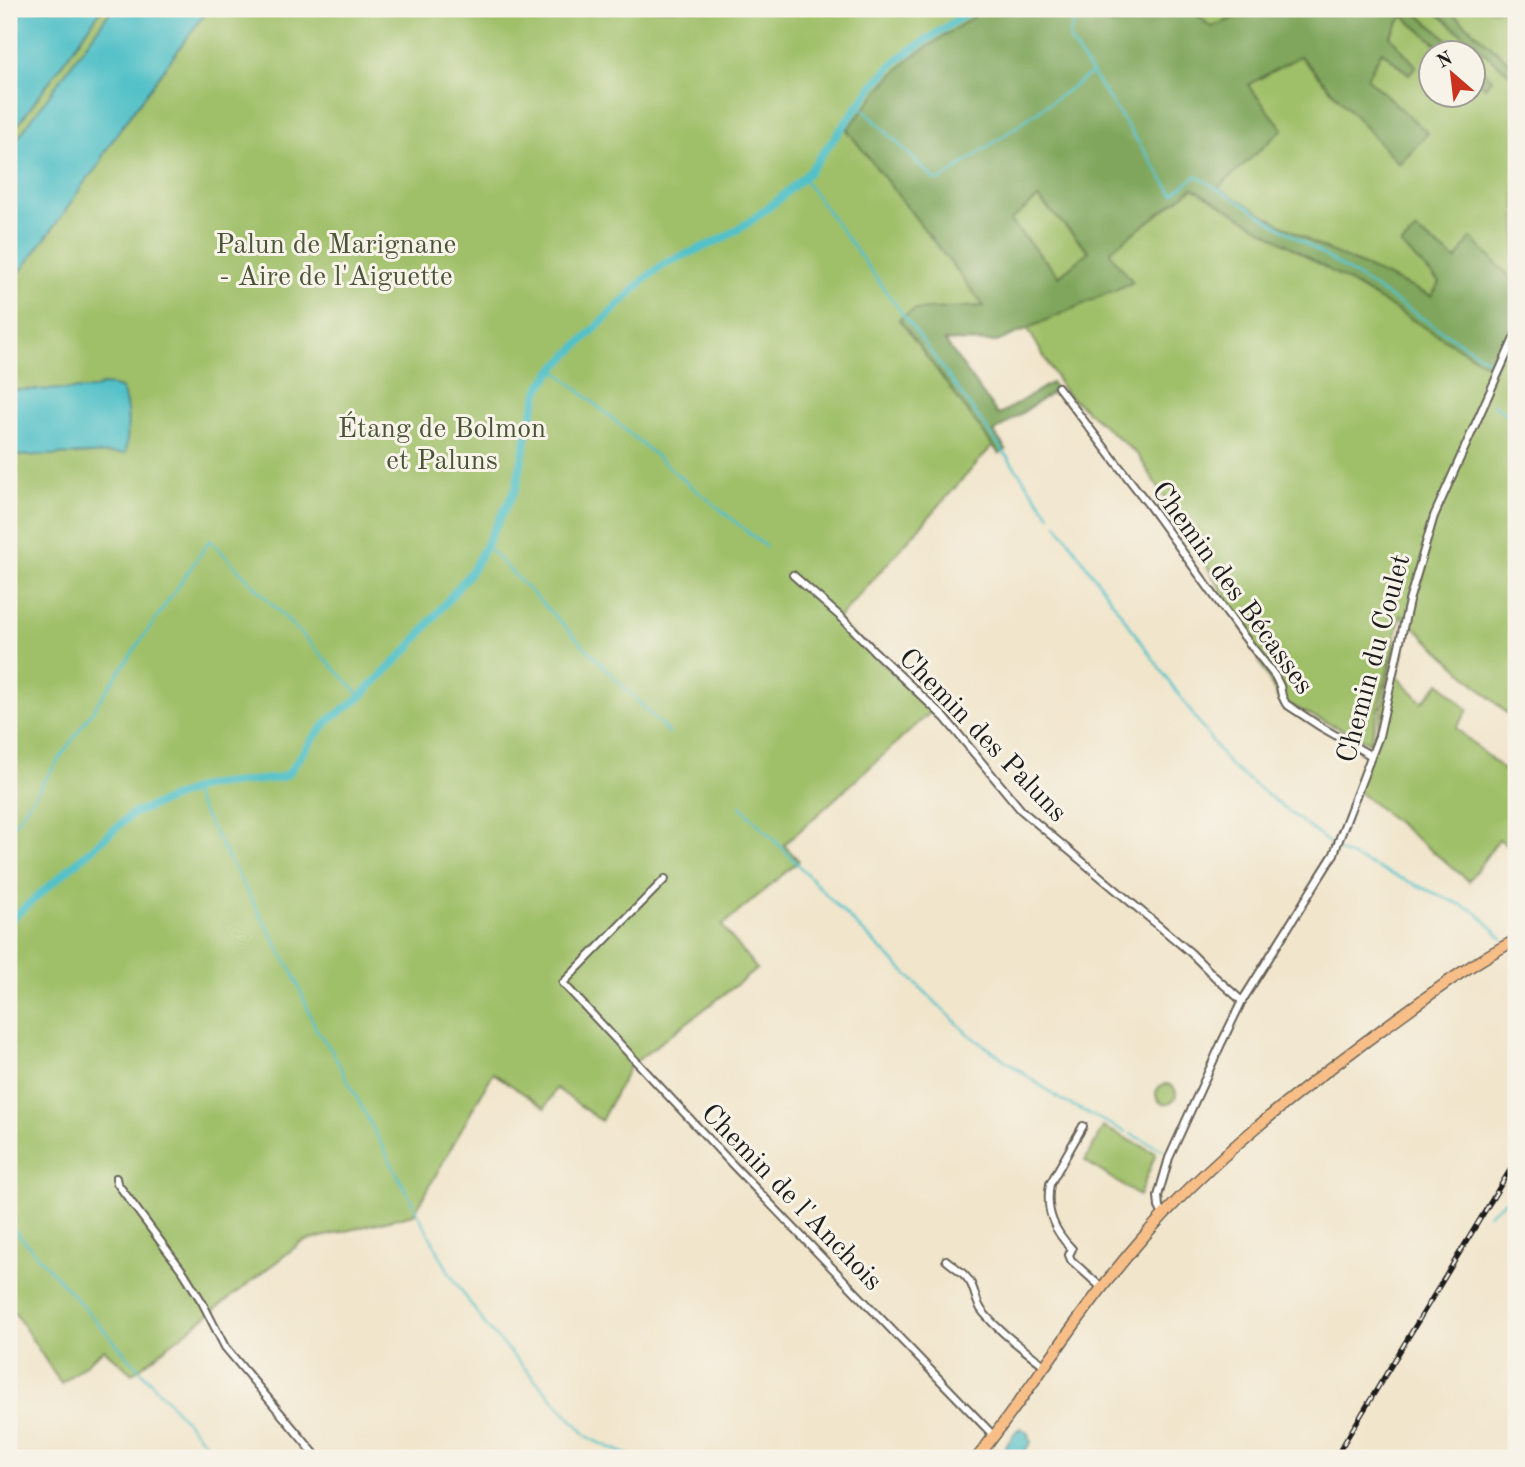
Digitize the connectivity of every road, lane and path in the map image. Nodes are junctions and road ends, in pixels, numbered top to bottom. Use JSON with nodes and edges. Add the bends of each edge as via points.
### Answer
{"nodes":[{"id":1,"x":1516,"y":334,"type":"edge"},
{"id":2,"x":1058,"y":387,"type":"dead end"},
{"id":3,"x":793,"y":575,"type":"dead end"},
{"id":4,"x":1370,"y":755,"type":"junction"},
{"id":5,"x":665,"y":879,"type":"dead end"},
{"id":6,"x":1516,"y":940,"type":"edge"},
{"id":7,"x":1242,"y":1001,"type":"junction"},
{"id":8,"x":1083,"y":1126,"type":"dead end"},
{"id":9,"x":116,"y":1178,"type":"dead end"},
{"id":10,"x":1163,"y":1215,"type":"junction"},
{"id":11,"x":946,"y":1260,"type":"dead end"},
{"id":12,"x":1102,"y":1288,"type":"junction"},
{"id":13,"x":1045,"y":1366,"type":"junction"},
{"id":14,"x":994,"y":1436,"type":"junction"},
{"id":15,"x":318,"y":1458,"type":"edge"},
{"id":16,"x":977,"y":1458,"type":"edge"}],
"edges":[{"from":1,"to":4,"type":"street","name":"Chemin du Coulet","via":[[1434,516],[1409,601],[1379,736]]},
{"from":2,"to":4,"type":"street","name":"Chemin des Bécasses","via":[[1275,676],[1286,704]]},
{"from":3,"to":7,"type":"street","name":"Chemin des Paluns","via":[[945,718],[1021,810]]},
{"from":4,"to":7,"type":"street","name":"Chemin du Coulet","via":[[1334,854]]},
{"from":5,"to":14,"type":"street","name":"Chemin de l'Anchois","via":[[563,983]]},
{"from":6,"to":10,"type":"main road","via":[[1462,972],[1302,1090]]},
{"from":7,"to":10,"type":"street","name":"Chemin du Coulet","via":[[1169,1158],[1158,1196]]},
{"from":8,"to":12,"type":"street","via":[[1050,1184],[1049,1206],[1057,1232],[1072,1249],[1071,1260]]},
{"from":9,"to":15,"type":"street","via":[[184,1273],[225,1347]]},
{"from":10,"to":12,"type":"main road"},
{"from":11,"to":13,"type":"street","via":[[968,1278],[987,1316]]},
{"from":12,"to":13,"type":"main road"},
{"from":13,"to":14,"type":"main road"},
{"from":14,"to":16,"type":"main road"}]}
